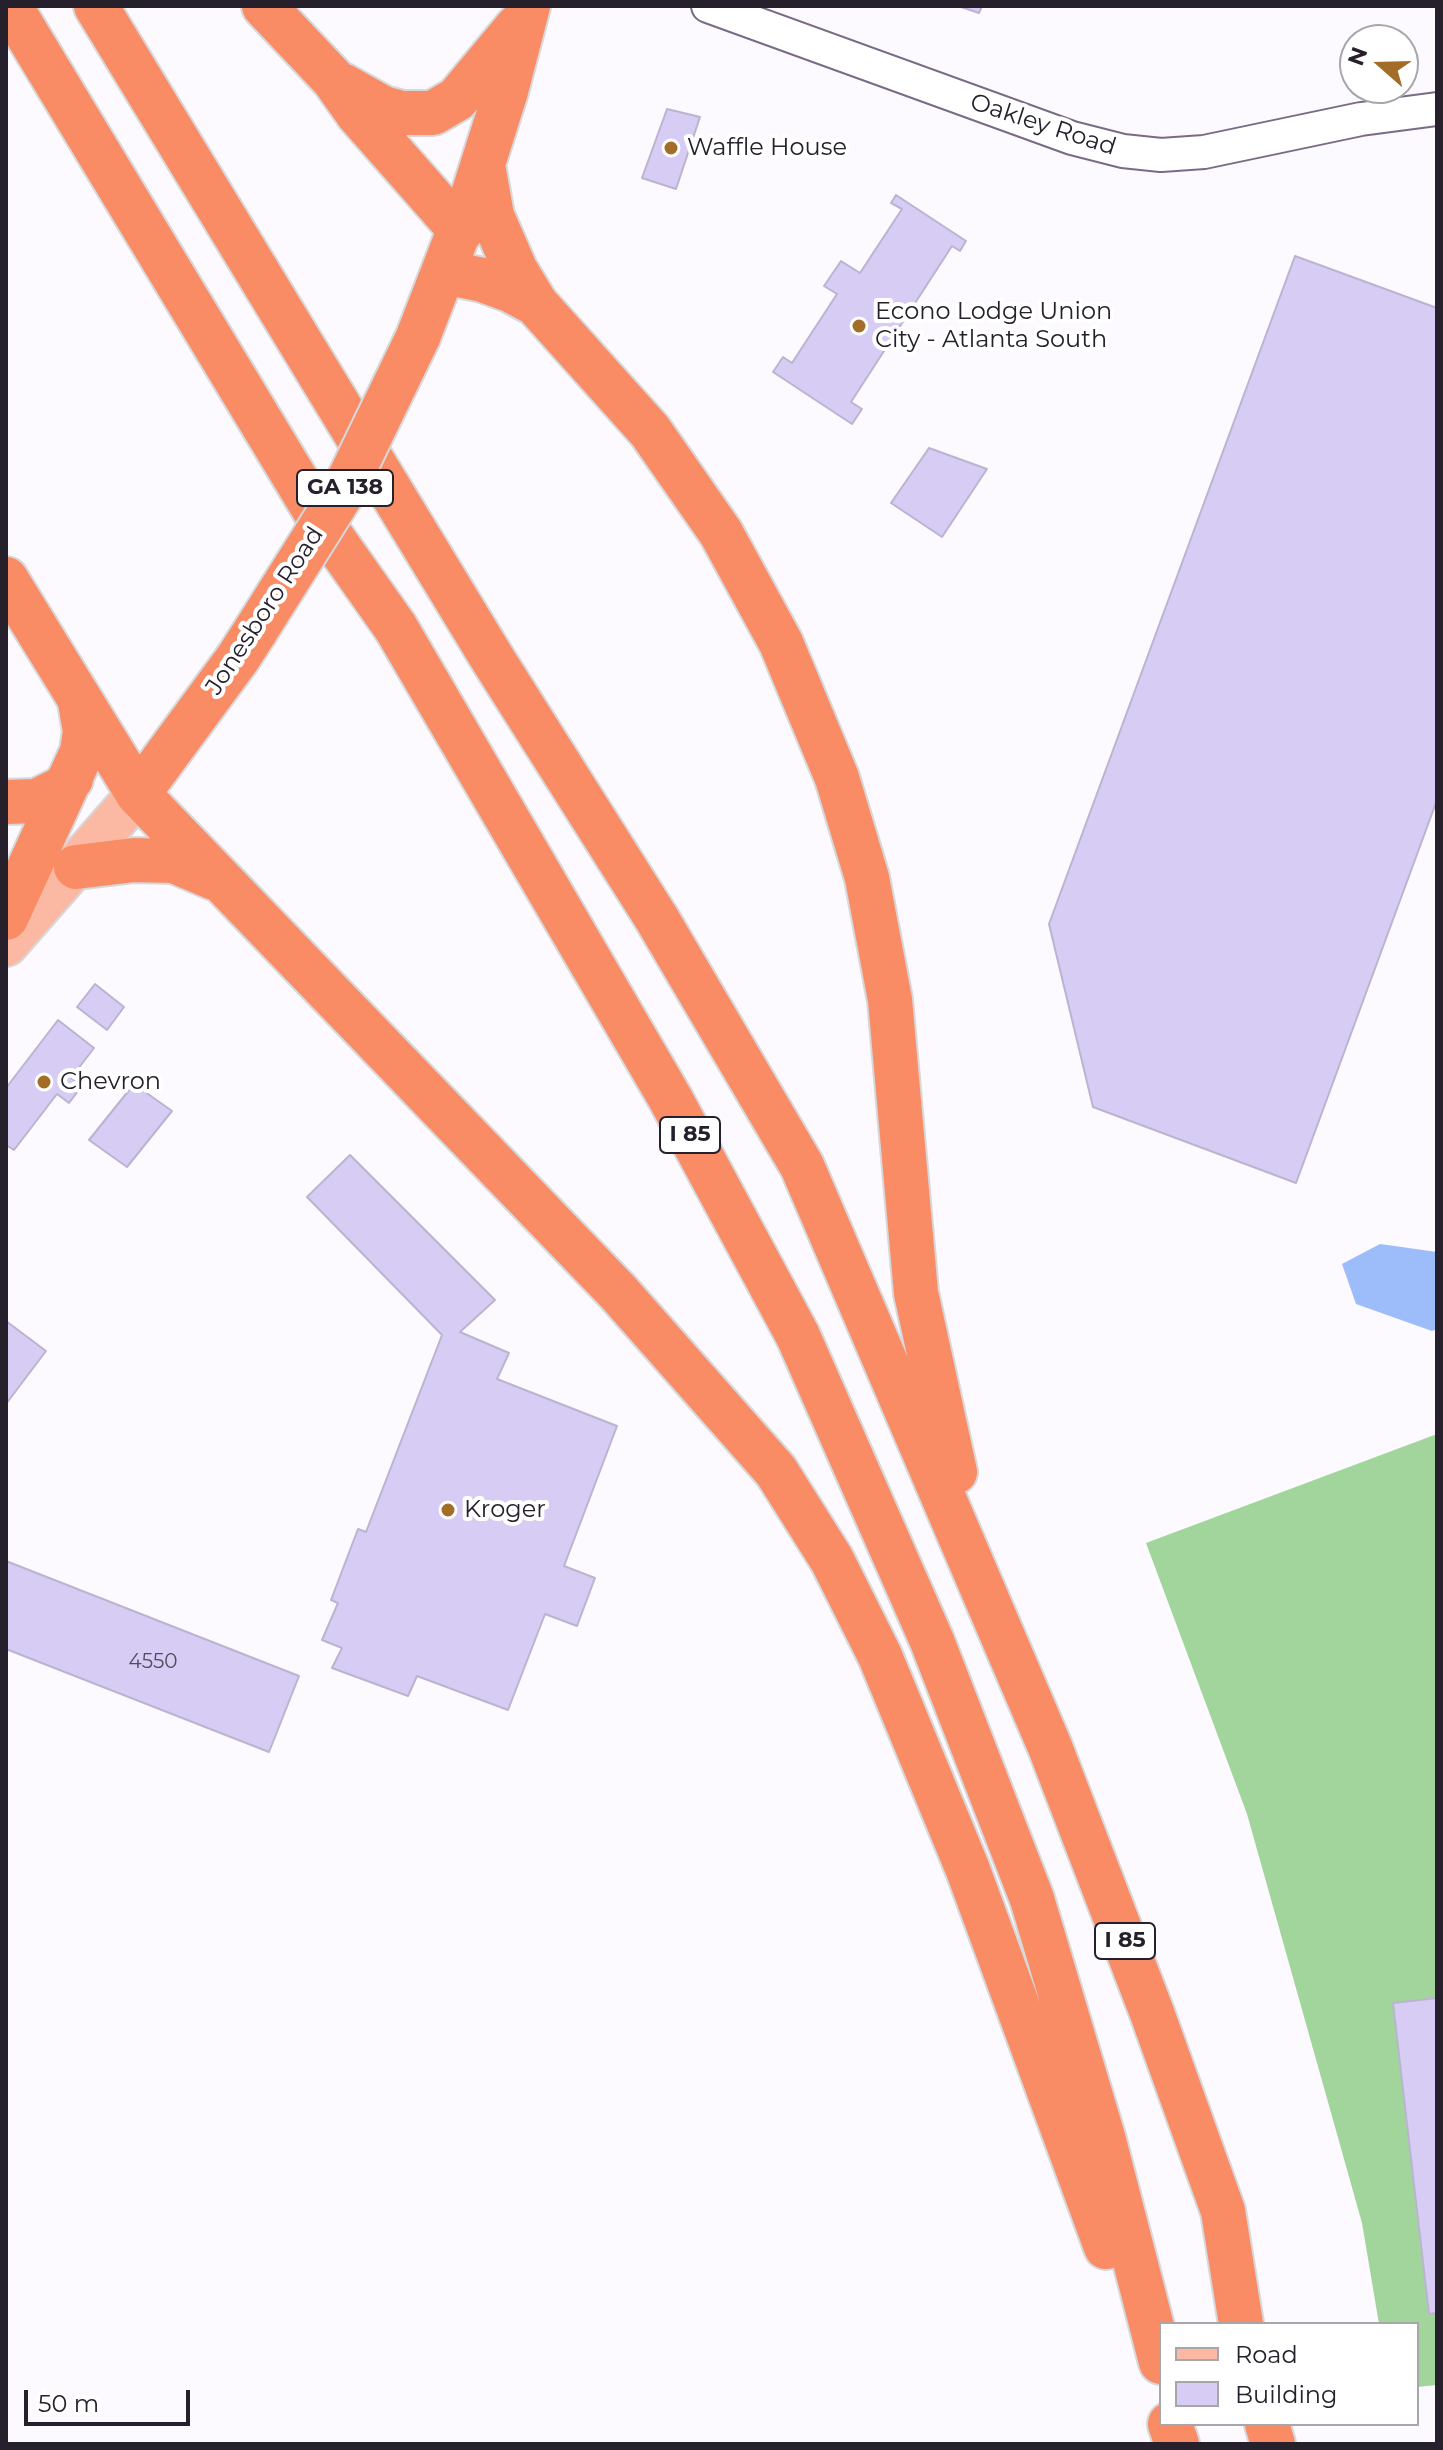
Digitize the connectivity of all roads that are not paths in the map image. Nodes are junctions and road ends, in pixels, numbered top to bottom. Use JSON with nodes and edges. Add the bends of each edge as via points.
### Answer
{"nodes":[{"id":1,"x":10,"y":6,"type":"edge"},
{"id":2,"x":96,"y":6,"type":"edge"},
{"id":3,"x":264,"y":6,"type":"edge"},
{"id":4,"x":708,"y":6,"type":"edge"},
{"id":5,"x":526,"y":12,"type":"edge"},
{"id":6,"x":334,"y":80,"type":"junction"},
{"id":7,"x":1437,"y":109,"type":"edge"},
{"id":8,"x":483,"y":165,"type":"junction"},
{"id":9,"x":461,"y":231,"type":"junction"},
{"id":10,"x":444,"y":272,"type":"junction"},
{"id":11,"x":536,"y":304,"type":"junction"},
{"id":12,"x":6,"y":579,"type":"edge"},
{"id":13,"x":80,"y":702,"type":"junction"},
{"id":14,"x":71,"y":779,"type":"junction"},
{"id":15,"x":138,"y":794,"type":"junction"},
{"id":16,"x":6,"y":802,"type":"edge"},
{"id":17,"x":76,"y":867,"type":"junction"},
{"id":18,"x":221,"y":881,"type":"junction"},
{"id":19,"x":6,"y":918,"type":"edge"},
{"id":20,"x":6,"y":945,"type":"edge"},
{"id":21,"x":975,"y":1569,"type":"junction"},
{"id":22,"x":1241,"y":2322,"type":"edge"},
{"id":23,"x":1159,"y":2354,"type":"edge"},
{"id":24,"x":1159,"y":2395,"type":"edge"},
{"id":25,"x":1171,"y":2426,"type":"edge"},
{"id":26,"x":1180,"y":2444,"type":"edge"}],
"edges":[{"from":1,"to":23,"type":"highway","number":"I 85","via":[[324,526],[396,628],[670,1098],[798,1336],[932,1641],[1032,1899],[1103,2137]]},
{"from":2,"to":21,"type":"highway","number":"I 85","via":[[483,644],[657,919],[802,1166]]},
{"from":3,"to":6,"type":"highway"},
{"from":4,"to":7,"type":"street","name":"Oakley Road","via":[[1058,133],[1123,151],[1204,152]]},
{"from":5,"to":6,"type":"highway","via":[[457,99],[433,113],[383,108]]},
{"from":5,"to":8,"type":"highway","name":"Jonesboro Road","number":"GA 138"},
{"from":6,"to":9,"type":"highway"},
{"from":8,"to":9,"type":"highway","name":"Jonesboro Road","number":"GA 138"},
{"from":8,"to":11,"type":"highway","via":[[492,216]]},
{"from":9,"to":10,"type":"highway","name":"Jonesboro Road","number":"GA 138"},
{"from":10,"to":11,"type":"highway","via":[[483,280]]},
{"from":10,"to":15,"type":"highway","name":"Jonesboro Road","number":"GA 138","bridge":true,"via":[[344,490],[238,658]]},
{"from":11,"to":21,"type":"highway","via":[[650,431],[721,533],[781,643],[837,778],[867,878],[890,1000],[916,1293]]},
{"from":12,"to":13,"type":"highway"},
{"from":13,"to":14,"type":"highway","via":[[85,731]]},
{"from":13,"to":15,"type":"highway"},
{"from":14,"to":16,"type":"highway","via":[[37,801]]},
{"from":14,"to":19,"type":"highway"},
{"from":15,"to":17,"type":"main road","name":"Jonesboro Road","number":"GA 138"},
{"from":15,"to":18,"type":"highway"},
{"from":17,"to":18,"type":"highway","via":[[174,861]]},
{"from":17,"to":20,"type":"main road","name":"Jonesboro Road","number":"GA 138"},
{"from":18,"to":24,"type":"highway","via":[[618,1292],[776,1471],[832,1560],[880,1656],[968,1870]]},
{"from":21,"to":22,"type":"highway","number":"I 85","via":[[1050,1747],[1223,2211]]},
{"from":25,"to":26,"type":"highway"}]}
